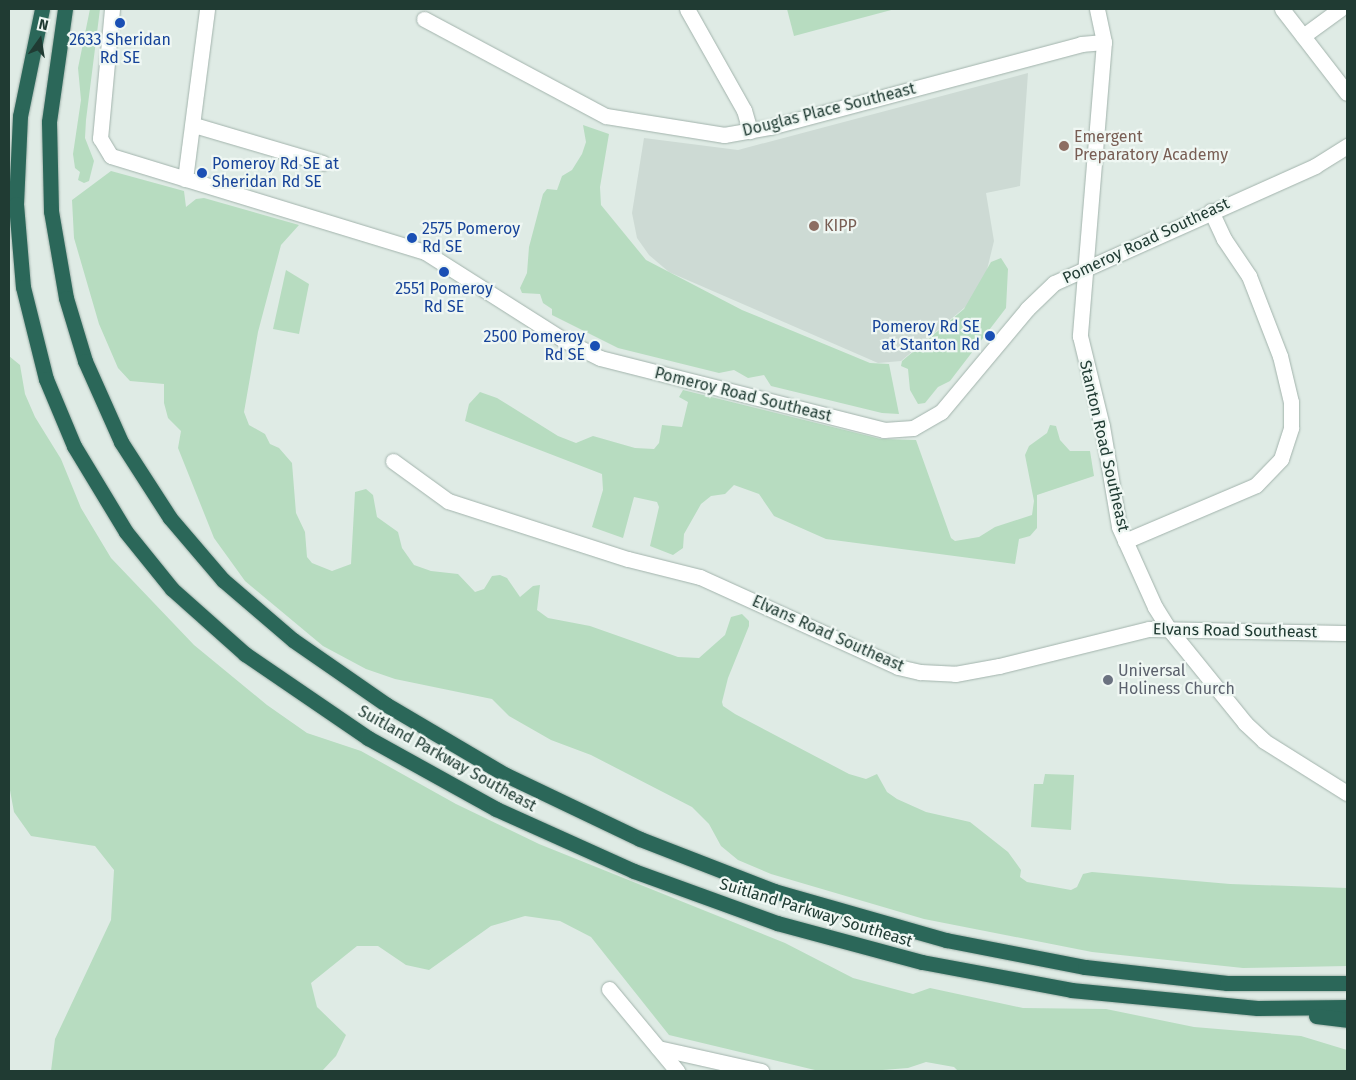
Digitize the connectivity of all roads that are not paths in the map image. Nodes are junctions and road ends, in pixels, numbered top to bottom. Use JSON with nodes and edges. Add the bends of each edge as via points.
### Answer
{"nodes":[{"id":1,"x":42,"y":9,"type":"edge"},
{"id":2,"x":65,"y":9,"type":"edge"},
{"id":3,"x":112,"y":9,"type":"edge"},
{"id":4,"x":207,"y":9,"type":"edge"},
{"id":5,"x":687,"y":9,"type":"edge"},
{"id":6,"x":1097,"y":9,"type":"edge"},
{"id":7,"x":1282,"y":9,"type":"edge"},
{"id":8,"x":1340,"y":9,"type":"edge"},
{"id":9,"x":424,"y":19,"type":"dead end"},
{"id":10,"x":1303,"y":36,"type":"junction"},
{"id":11,"x":1104,"y":42,"type":"junction"},
{"id":12,"x":1347,"y":93,"type":"edge"},
{"id":13,"x":194,"y":126,"type":"junction"},
{"id":14,"x":750,"y":131,"type":"junction"},
{"id":15,"x":1347,"y":146,"type":"edge"},
{"id":16,"x":323,"y":163,"type":"dead end"},
{"id":17,"x":185,"y":179,"type":"junction"},
{"id":18,"x":1211,"y":211,"type":"junction"},
{"id":19,"x":1085,"y":267,"type":"junction"},
{"id":20,"x":393,"y":461,"type":"dead end"},
{"id":21,"x":1125,"y":541,"type":"junction"},
{"id":22,"x":1169,"y":629,"type":"junction"},
{"id":23,"x":1347,"y":633,"type":"edge"},
{"id":24,"x":1347,"y":793,"type":"edge"},
{"id":25,"x":1347,"y":983,"type":"edge"},
{"id":26,"x":609,"y":989,"type":"dead end"},
{"id":27,"x":1257,"y":1008,"type":"junction"},
{"id":28,"x":1347,"y":1008,"type":"edge"},
{"id":29,"x":1347,"y":1020,"type":"edge"},
{"id":30,"x":658,"y":1048,"type":"junction"},
{"id":31,"x":677,"y":1071,"type":"edge"},
{"id":32,"x":761,"y":1071,"type":"edge"}],
"edges":[{"from":1,"to":27,"type":"highway","name":"Suitland Parkway Southeast","via":[[20,116],[16,182],[20,266],[39,356],[74,446],[110,509],[172,589],[224,638],[326,711],[456,788],[605,859],[721,904],[864,948],[982,975],[1134,998]]},
{"from":2,"to":25,"type":"highway","name":"Suitland Parkway Southeast","via":[[49,122],[50,196],[62,284],[85,361],[121,442],[170,518],[228,585],[304,648],[430,732],[534,789],[657,847],[803,901],[955,942],[1085,967],[1227,983]]},
{"from":3,"to":17,"type":"street","name":"Pomeroy Road Southeast","via":[[100,138],[111,156]]},
{"from":4,"to":13,"type":"street"},
{"from":5,"to":14,"type":"street","via":[[744,110]]},
{"from":6,"to":11,"type":"street","name":"Stanton Road Southeast"},
{"from":7,"to":10,"type":"street"},
{"from":8,"to":10,"type":"street"},
{"from":9,"to":14,"type":"street","name":"Douglas Place Southeast","via":[[606,116],[724,135]]},
{"from":10,"to":12,"type":"street"},
{"from":11,"to":14,"type":"street","name":"Douglas Place Southeast","via":[[1081,44]]},
{"from":11,"to":19,"type":"street","name":"Stanton Road Southeast"},
{"from":13,"to":16,"type":"street"},
{"from":13,"to":17,"type":"street"},
{"from":15,"to":18,"type":"street","name":"Pomeroy Road Southeast","via":[[1315,166]]},
{"from":17,"to":19,"type":"street","name":"Pomeroy Road Southeast","via":[[425,252],[562,339],[600,358],[884,430],[913,428],[942,412],[1035,300],[1054,283]]},
{"from":18,"to":19,"type":"street","name":"Pomeroy Road Southeast"},
{"from":18,"to":21,"type":"street","via":[[1224,239],[1249,276],[1280,356],[1290,402],[1291,428],[1281,459],[1256,485]]},
{"from":19,"to":21,"type":"street","name":"Stanton Road Southeast","via":[[1081,342],[1103,434],[1114,509]]},
{"from":20,"to":22,"type":"street","name":"Elvans Road Southeast","via":[[448,501],[628,560],[700,577],[910,670],[955,674],[1149,629]]},
{"from":21,"to":22,"type":"street","name":"Stanton Road Southeast","via":[[1155,607]]},
{"from":22,"to":23,"type":"street","name":"Elvans Road Southeast"},
{"from":22,"to":24,"type":"street","name":"Stanton Road Southeast","via":[[1254,733]]},
{"from":26,"to":30,"type":"street"},
{"from":27,"to":28,"type":"highway","name":"Suitland Parkway Southeast"},
{"from":27,"to":29,"type":"highway"},
{"from":30,"to":31,"type":"street"},
{"from":30,"to":32,"type":"street"}]}
